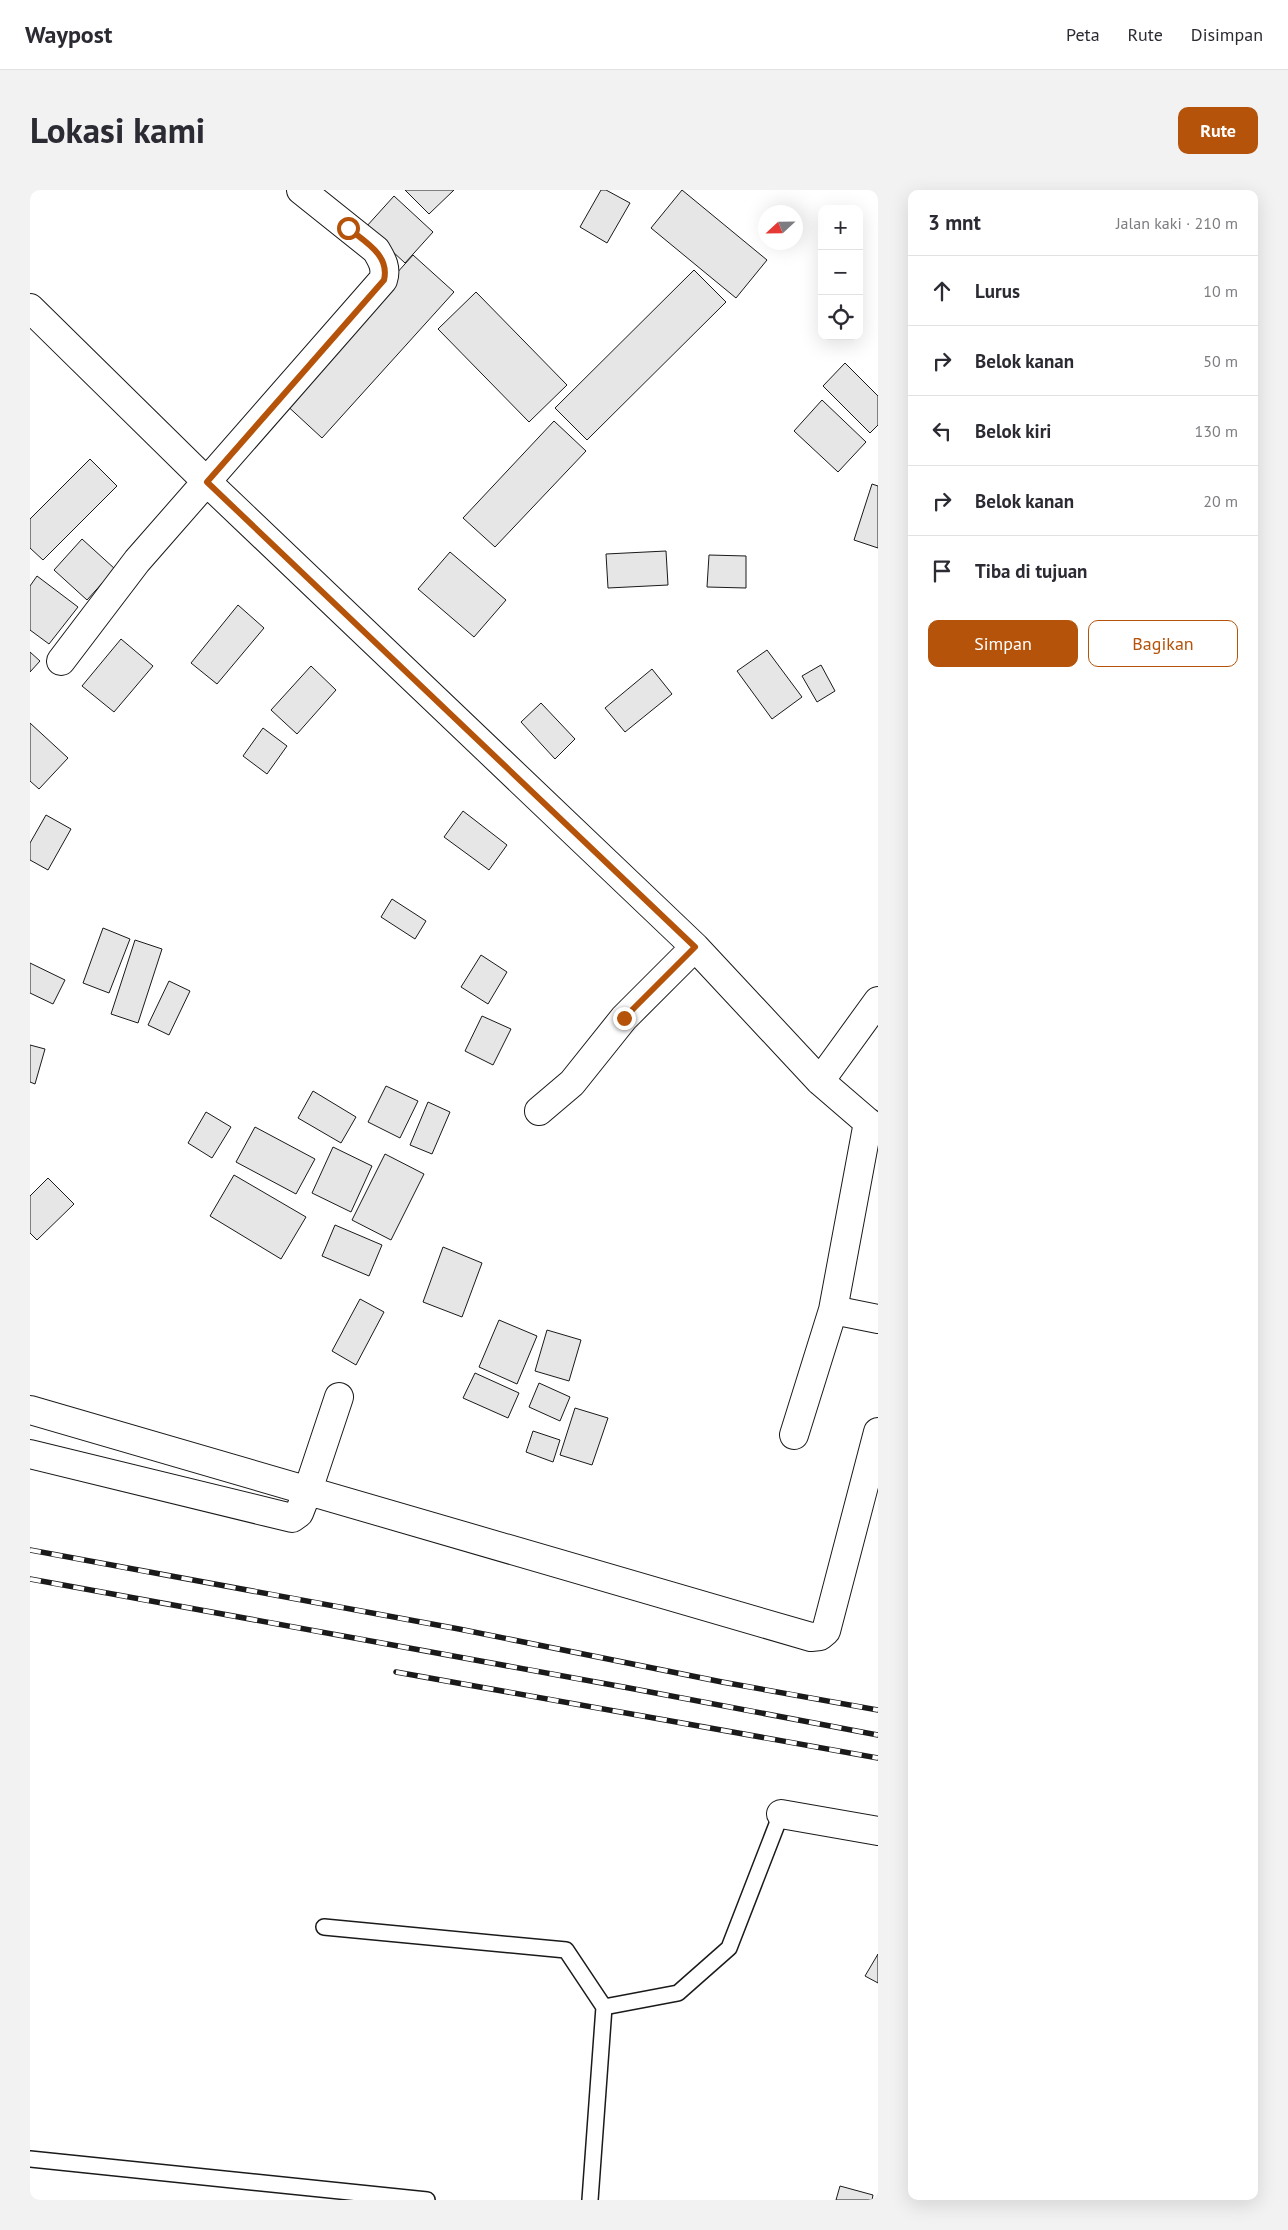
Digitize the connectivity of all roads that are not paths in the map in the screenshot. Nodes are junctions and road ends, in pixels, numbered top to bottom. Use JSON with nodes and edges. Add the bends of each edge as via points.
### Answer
{"nodes":[{"id":1,"x":300,"y":190,"type":"edge"},
{"id":2,"x":30,"y":308,"type":"edge"},
{"id":3,"x":207,"y":482,"type":"junction"},
{"id":4,"x":61,"y":661,"type":"dead end"},
{"id":5,"x":695,"y":947,"type":"junction"},
{"id":6,"x":878,"y":1001,"type":"edge"},
{"id":7,"x":820,"y":1081,"type":"junction"},
{"id":8,"x":539,"y":1111,"type":"dead end"},
{"id":9,"x":873,"y":1127,"type":"edge"},
{"id":10,"x":833,"y":1310,"type":"junction"},
{"id":11,"x":878,"y":1319,"type":"edge"},
{"id":12,"x":339,"y":1398,"type":"dead end"},
{"id":13,"x":30,"y":1410,"type":"edge"},
{"id":14,"x":878,"y":1432,"type":"edge"},
{"id":15,"x":794,"y":1435,"type":"dead end"},
{"id":16,"x":30,"y":1454,"type":"edge"},
{"id":17,"x":308,"y":1490,"type":"junction"},
{"id":18,"x":781,"y":1814,"type":"joint"},
{"id":19,"x":878,"y":1831,"type":"edge"},
{"id":20,"x":324,"y":1928,"type":"dead end"},
{"id":21,"x":604,"y":2007,"type":"junction"},
{"id":22,"x":30,"y":2159,"type":"edge"},
{"id":23,"x":427,"y":2200,"type":"edge"},
{"id":24,"x":590,"y":2200,"type":"edge"}],
"edges":[{"from":1,"to":3,"type":"street","via":[[376,250],[386,272],[384,280]]},
{"from":2,"to":3,"type":"street"},
{"from":3,"to":4,"type":"street","via":[[137,561]]},
{"from":3,"to":5,"type":"street"},
{"from":5,"to":7,"type":"street"},
{"from":5,"to":8,"type":"street","via":[[624,1018],[572,1083]]},
{"from":6,"to":7,"type":"street"},
{"from":7,"to":9,"type":"street"},
{"from":9,"to":10,"type":"street"},
{"from":10,"to":11,"type":"street"},
{"from":10,"to":15,"type":"street"},
{"from":12,"to":17,"type":"street"},
{"from":13,"to":17,"type":"street"},
{"from":14,"to":17,"type":"street","via":[[826,1632],[811,1637]]},
{"from":16,"to":17,"type":"street","via":[[292,1518],[299,1513]]},
{"from":18,"to":19,"type":"street"},
{"from":18,"to":21,"type":"lane","via":[[729,1948],[678,1993]]},
{"from":20,"to":21,"type":"lane","via":[[566,1950]]},
{"from":21,"to":24,"type":"lane"},
{"from":22,"to":23,"type":"lane"}]}
